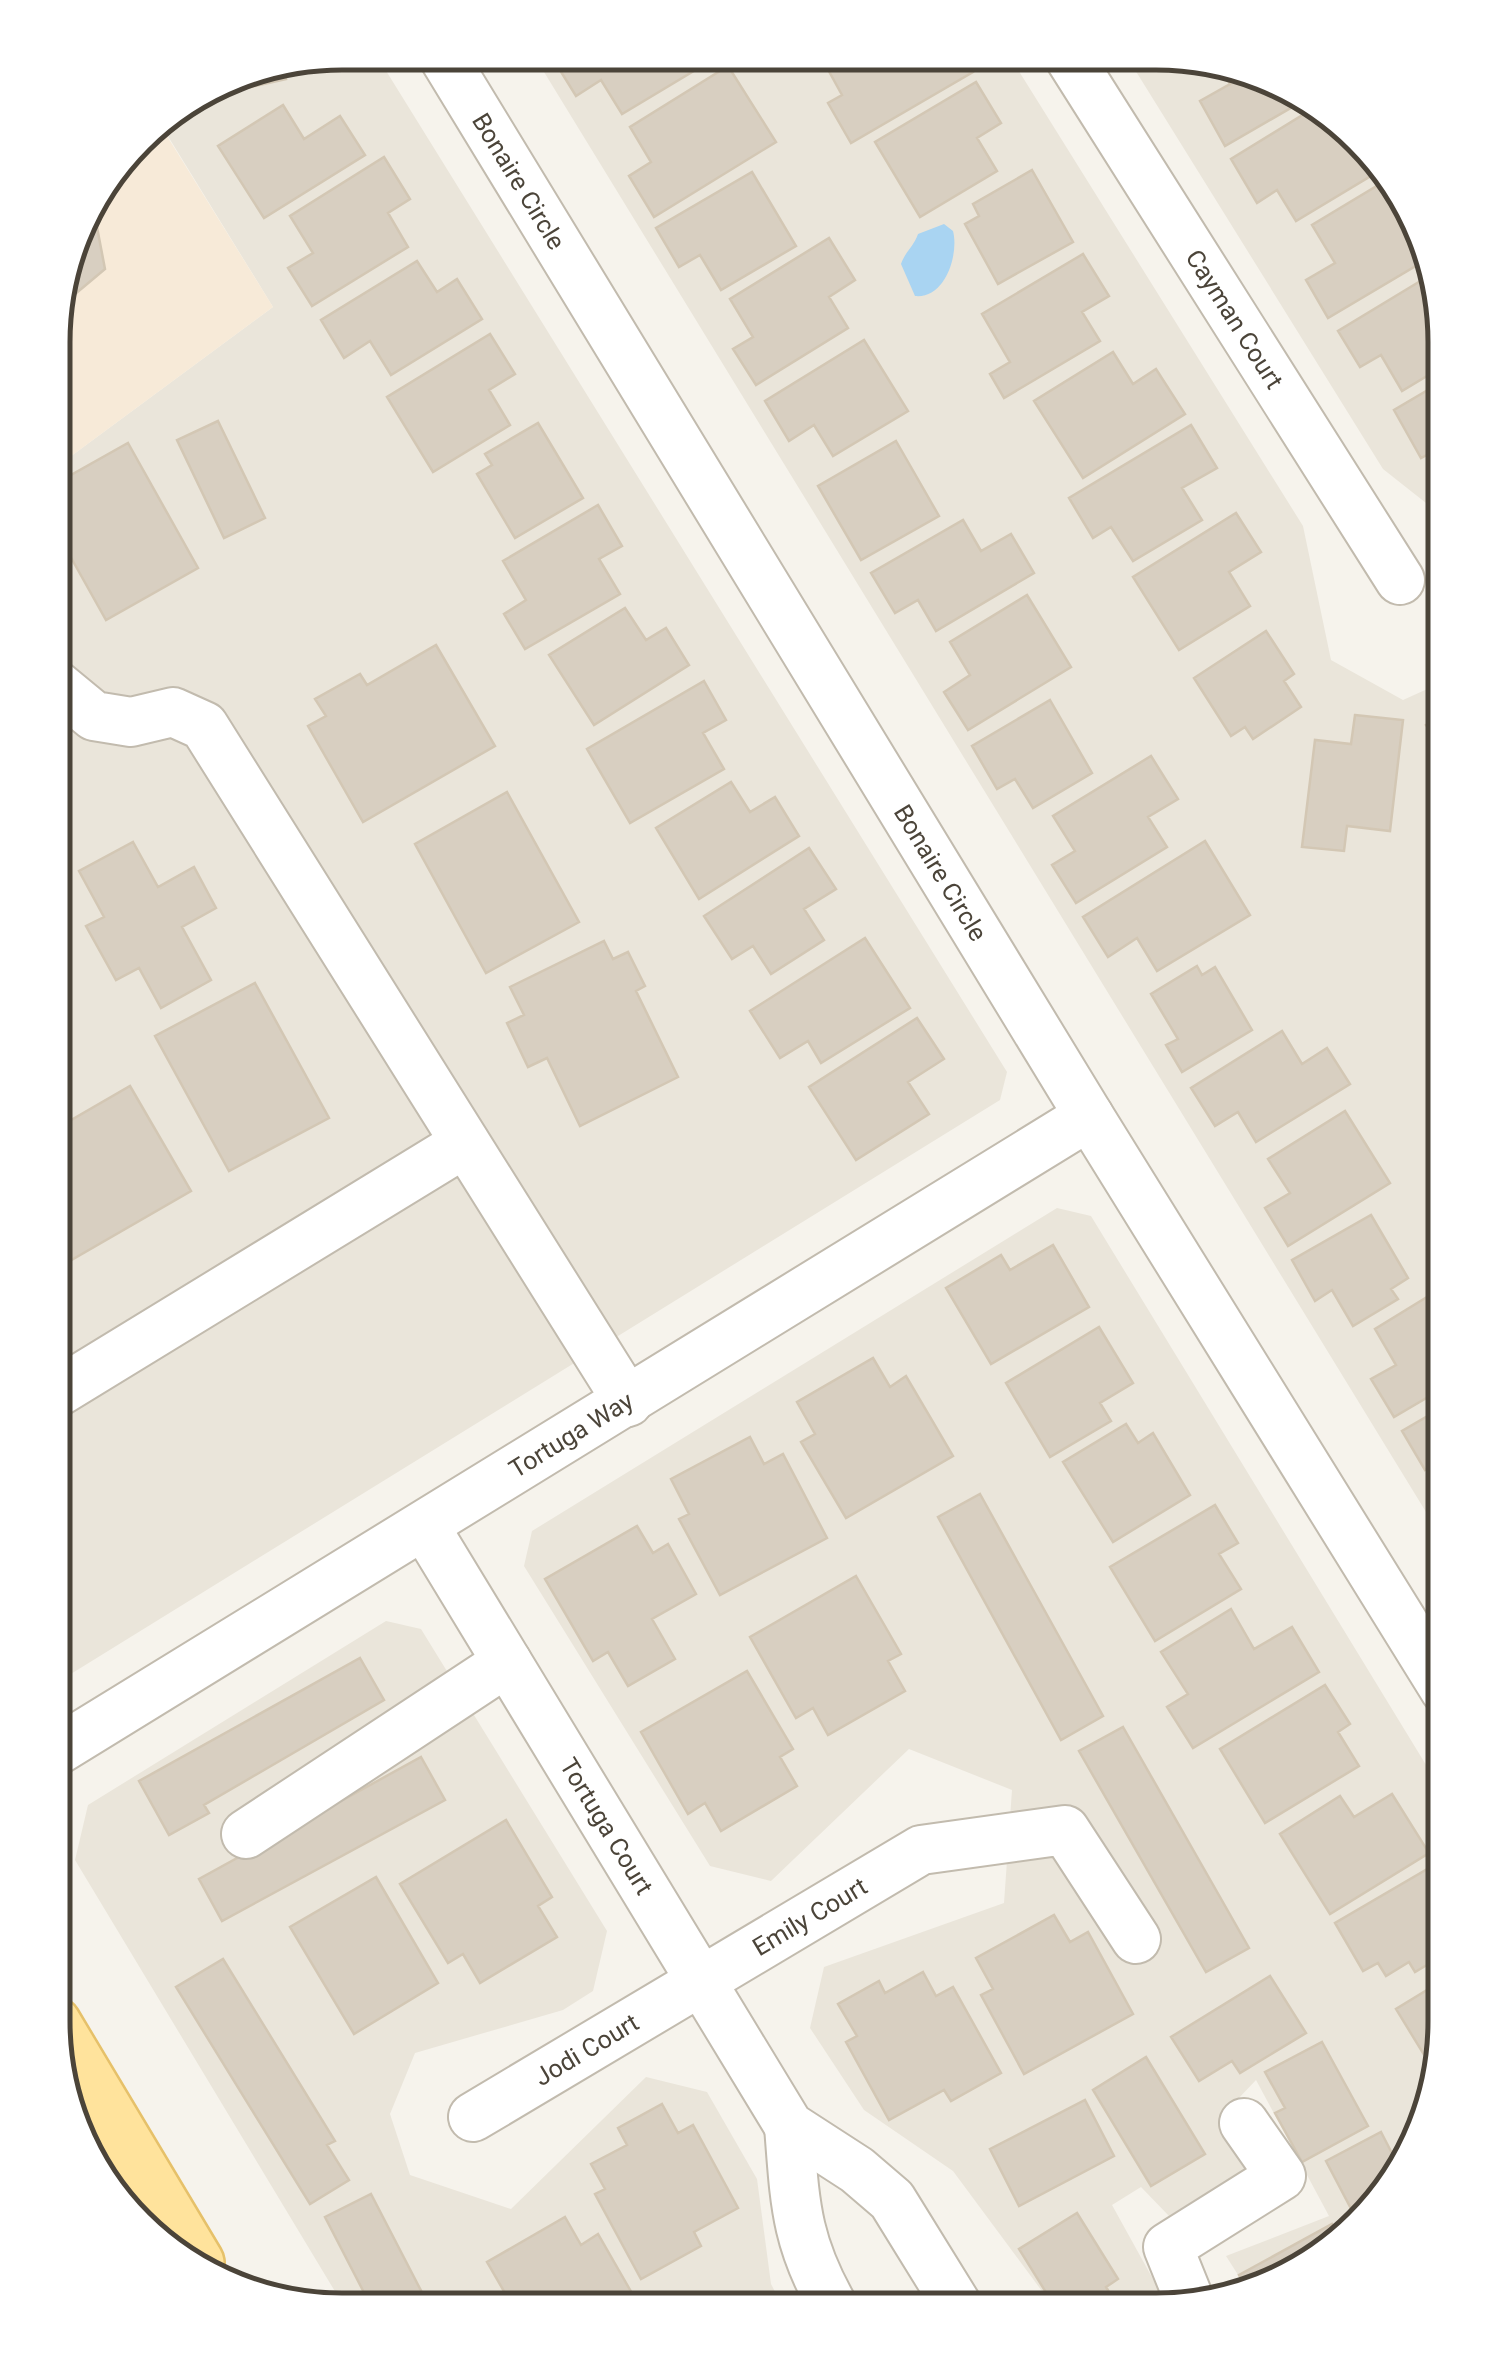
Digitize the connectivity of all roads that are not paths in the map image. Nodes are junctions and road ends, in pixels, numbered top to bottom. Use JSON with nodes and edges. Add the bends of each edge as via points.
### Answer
{"nodes":[{"id":1,"x":451,"y":70,"type":"edge"},
{"id":2,"x":1076,"y":70,"type":"edge"},
{"id":3,"x":1400,"y":580,"type":"dead end"},
{"id":4,"x":70,"y":696,"type":"edge"},
{"id":5,"x":1088,"y":1116,"type":"junction"},
{"id":6,"x":465,"y":1144,"type":"junction"},
{"id":7,"x":70,"y":1386,"type":"edge"},
{"id":8,"x":628,"y":1402,"type":"junction"},
{"id":9,"x":425,"y":1526,"type":"junction"},
{"id":10,"x":1427,"y":1661,"type":"edge"},
{"id":11,"x":507,"y":1662,"type":"junction"},
{"id":12,"x":70,"y":1743,"type":"edge"},
{"id":13,"x":246,"y":1834,"type":"dead end"},
{"id":14,"x":1136,"y":1939,"type":"dead end"},
{"id":15,"x":699,"y":1983,"type":"junction"},
{"id":16,"x":73,"y":2058,"type":"edge"},
{"id":17,"x":474,"y":2118,"type":"dead end"},
{"id":18,"x":1244,"y":2123,"type":"dead end"},
{"id":19,"x":790,"y":2126,"type":"junction"},
{"id":20,"x":183,"y":2242,"type":"edge"},
{"id":21,"x":1186,"y":2291,"type":"edge"},
{"id":22,"x":825,"y":2293,"type":"edge"},
{"id":23,"x":949,"y":2293,"type":"edge"}],
"edges":[{"from":1,"to":5,"type":"street","name":"Bonaire Circle"},
{"from":2,"to":3,"type":"street","name":"Cayman Court"},
{"from":4,"to":6,"type":"street","via":[[94,716],[131,722],[173,712],[204,726]]},
{"from":5,"to":8,"type":"street","name":"Tortuga Way"},
{"from":5,"to":10,"type":"street","name":"Bonaire Circle"},
{"from":6,"to":7,"type":"street"},
{"from":6,"to":8,"type":"street"},
{"from":8,"to":9,"type":"street","name":"Tortuga Way"},
{"from":9,"to":11,"type":"street","name":"Tortuga Court"},
{"from":9,"to":12,"type":"street","name":"Tortuga Way"},
{"from":11,"to":13,"type":"street"},
{"from":11,"to":15,"type":"street","name":"Tortuga Court"},
{"from":14,"to":15,"type":"street","name":"Emily Court","via":[[1065,1830],[921,1850]]},
{"from":15,"to":17,"type":"street","name":"Jodi Court"},
{"from":15,"to":19,"type":"street","name":"Tortuga Court"},
{"from":16,"to":20,"type":"main road"},
{"from":18,"to":21,"type":"street","via":[[1281,2176],[1168,2247]]},
{"from":19,"to":22,"type":"street","name":"Tortuga Court","via":[[796,2222]]},
{"from":19,"to":23,"type":"street","name":"Tortuga Court","via":[[892,2200]]}]}
